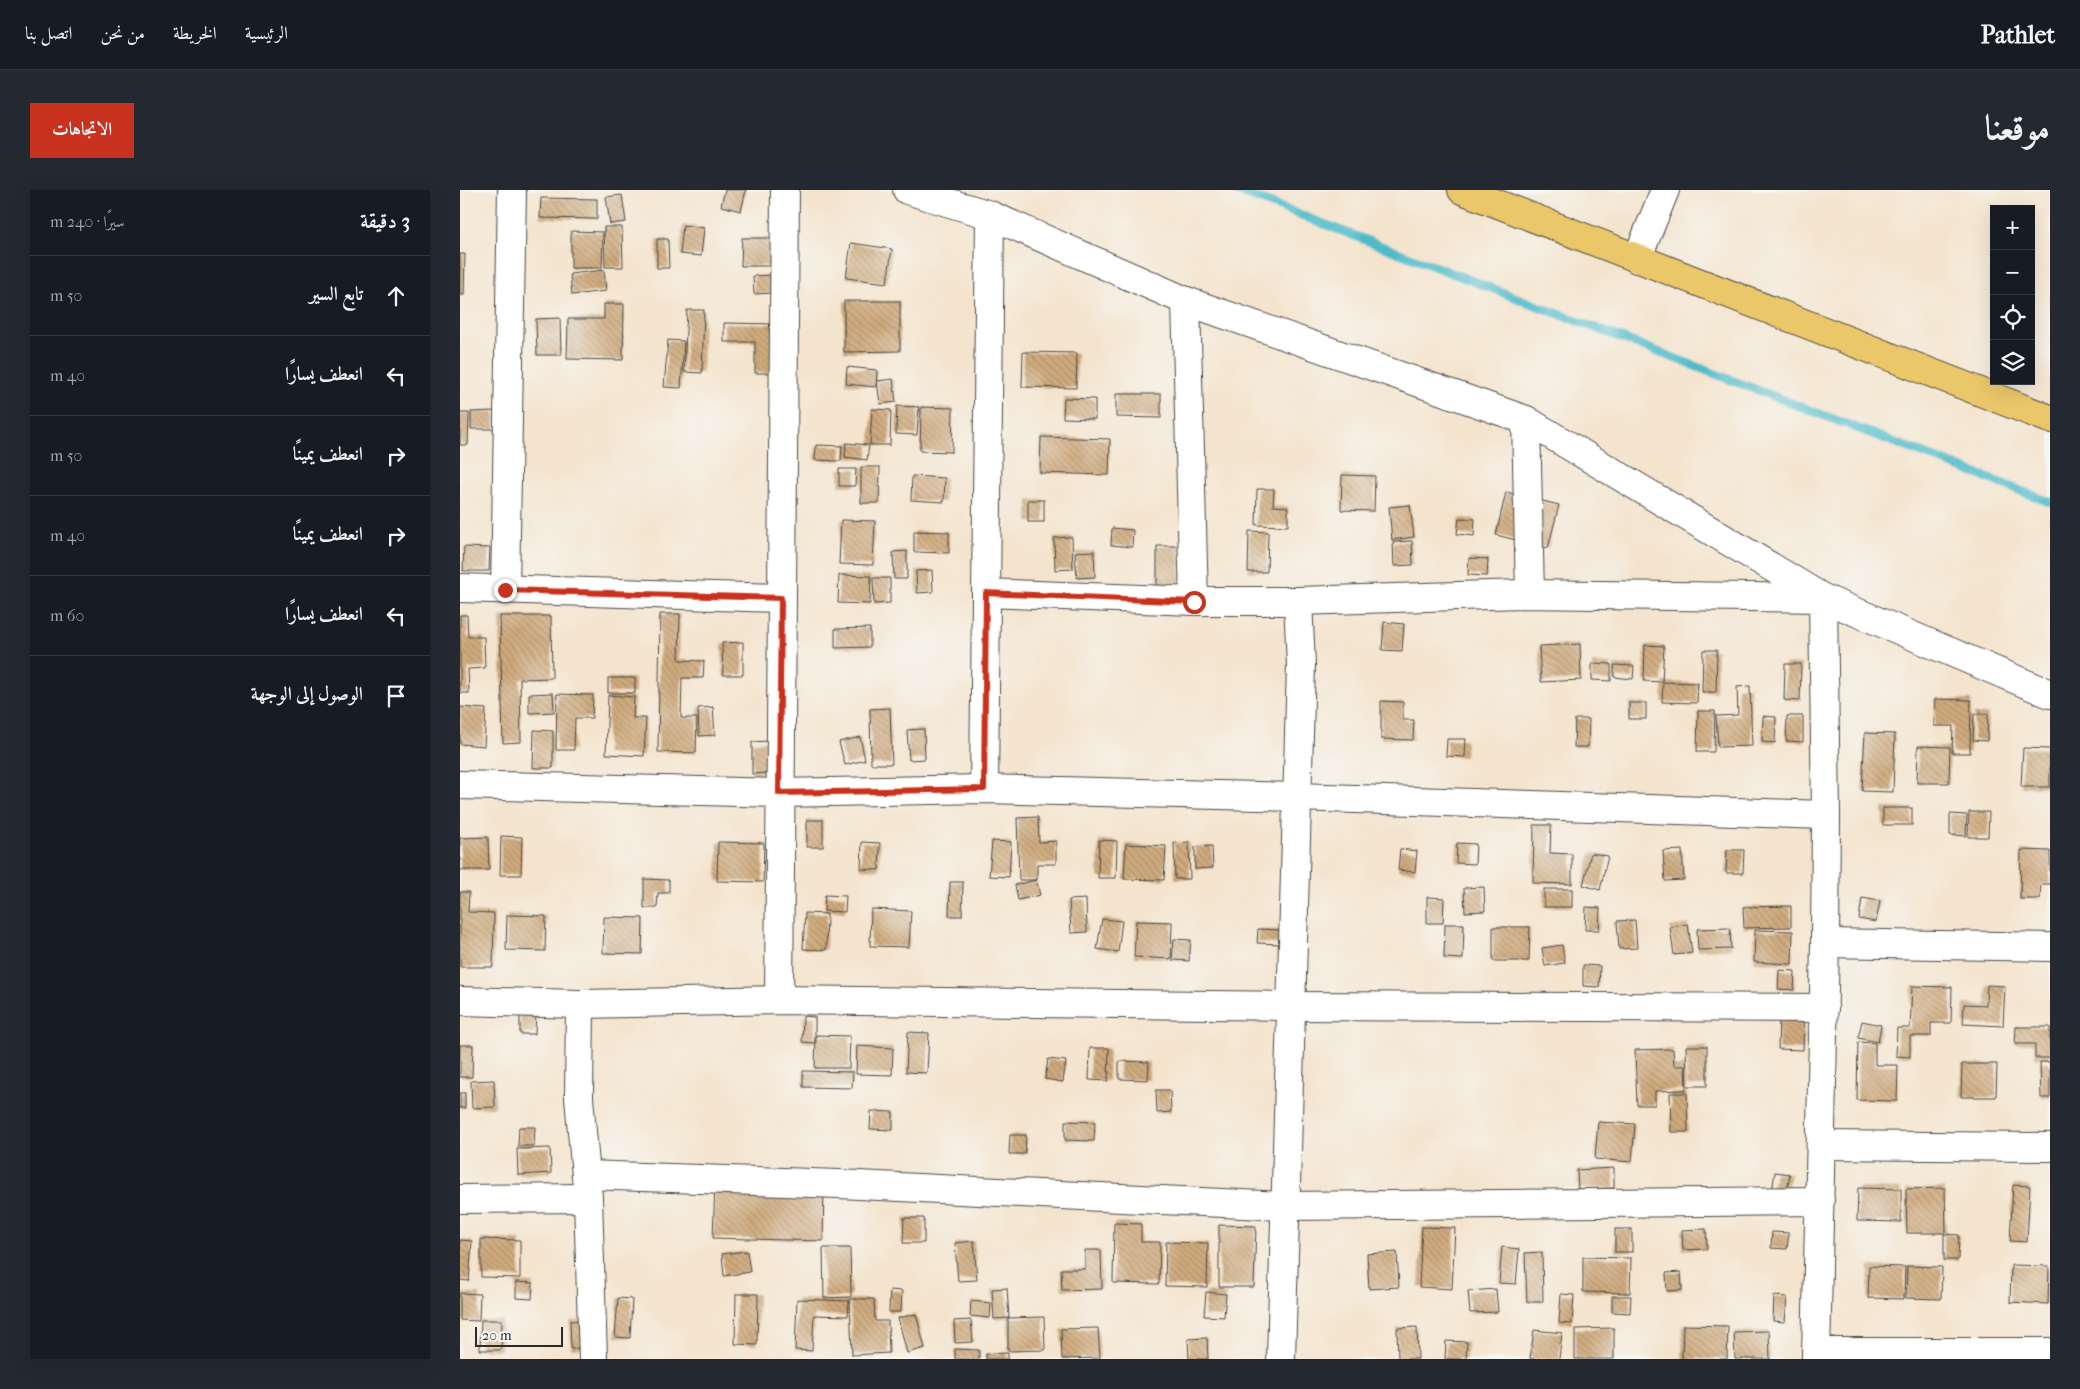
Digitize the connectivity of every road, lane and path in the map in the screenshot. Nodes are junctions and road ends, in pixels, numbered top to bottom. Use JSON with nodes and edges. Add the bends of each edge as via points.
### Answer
{"nodes":[{"id":1,"x":512,"y":190,"type":"edge"},
{"id":2,"x":785,"y":190,"type":"edge"},
{"id":3,"x":907,"y":190,"type":"edge"},
{"id":4,"x":1462,"y":190,"type":"edge"},
{"id":5,"x":1665,"y":190,"type":"edge"},
{"id":6,"x":990,"y":215,"type":"junction"},
{"id":7,"x":1637,"y":259,"type":"junction"},
{"id":8,"x":1186,"y":301,"type":"junction"},
{"id":9,"x":2050,"y":419,"type":"edge"},
{"id":10,"x":1526,"y":420,"type":"junction"},
{"id":11,"x":460,"y":588,"type":"edge"},
{"id":12,"x":505,"y":590,"type":"junction"},
{"id":13,"x":986,"y":593,"type":"junction"},
{"id":14,"x":1530,"y":594,"type":"junction"},
{"id":15,"x":781,"y":598,"type":"junction"},
{"id":16,"x":1824,"y":598,"type":"junction"},
{"id":17,"x":1298,"y":601,"type":"junction"},
{"id":18,"x":1194,"y":602,"type":"junction"},
{"id":19,"x":2050,"y":694,"type":"edge"},
{"id":20,"x":460,"y":785,"type":"edge"},
{"id":21,"x":984,"y":789,"type":"junction"},
{"id":22,"x":779,"y":793,"type":"junction"},
{"id":23,"x":1297,"y":797,"type":"junction"},
{"id":24,"x":1826,"y":815,"type":"junction"},
{"id":25,"x":1825,"y":943,"type":"junction"},
{"id":26,"x":2050,"y":947,"type":"edge"},
{"id":27,"x":460,"y":1000,"type":"edge"},
{"id":28,"x":779,"y":1000,"type":"junction"},
{"id":29,"x":580,"y":1004,"type":"junction"},
{"id":30,"x":1289,"y":1006,"type":"junction"},
{"id":31,"x":1824,"y":1008,"type":"junction"},
{"id":32,"x":1821,"y":1145,"type":"junction"},
{"id":33,"x":2050,"y":1147,"type":"edge"},
{"id":34,"x":587,"y":1187,"type":"junction"},
{"id":35,"x":460,"y":1199,"type":"edge"},
{"id":36,"x":1820,"y":1202,"type":"junction"},
{"id":37,"x":1284,"y":1206,"type":"junction"},
{"id":38,"x":2050,"y":1352,"type":"edge"},
{"id":39,"x":1816,"y":1355,"type":"edge"},
{"id":40,"x":592,"y":1359,"type":"edge"},
{"id":41,"x":1281,"y":1359,"type":"edge"}],
"edges":[{"from":1,"to":12,"type":"street"},
{"from":2,"to":15,"type":"street"},
{"from":3,"to":6,"type":"street"},
{"from":4,"to":7,"type":"main road"},
{"from":5,"to":7,"type":"street"},
{"from":6,"to":8,"type":"street"},
{"from":6,"to":13,"type":"street"},
{"from":7,"to":9,"type":"main road"},
{"from":8,"to":10,"type":"street"},
{"from":8,"to":18,"type":"street"},
{"from":10,"to":14,"type":"street"},
{"from":10,"to":16,"type":"street"},
{"from":11,"to":12,"type":"street"},
{"from":12,"to":15,"type":"street"},
{"from":13,"to":18,"type":"street"},
{"from":13,"to":21,"type":"street"},
{"from":14,"to":16,"type":"street"},
{"from":14,"to":17,"type":"street"},
{"from":15,"to":22,"type":"street"},
{"from":16,"to":19,"type":"street"},
{"from":16,"to":24,"type":"street"},
{"from":17,"to":18,"type":"street"},
{"from":17,"to":23,"type":"street","via":[[1301,665]]},
{"from":20,"to":22,"type":"street"},
{"from":21,"to":22,"type":"street"},
{"from":21,"to":23,"type":"street"},
{"from":22,"to":28,"type":"street"},
{"from":23,"to":24,"type":"street"},
{"from":23,"to":30,"type":"street"},
{"from":24,"to":25,"type":"street"},
{"from":25,"to":26,"type":"street"},
{"from":25,"to":31,"type":"street"},
{"from":27,"to":29,"type":"street"},
{"from":28,"to":29,"type":"street"},
{"from":28,"to":30,"type":"street"},
{"from":29,"to":34,"type":"street","via":[[579,1098]]},
{"from":30,"to":31,"type":"street"},
{"from":30,"to":37,"type":"street"},
{"from":31,"to":32,"type":"street"},
{"from":32,"to":33,"type":"street"},
{"from":32,"to":36,"type":"street"},
{"from":34,"to":35,"type":"street"},
{"from":34,"to":37,"type":"street","via":[[838,1184]]},
{"from":34,"to":40,"type":"street"},
{"from":36,"to":37,"type":"street"},
{"from":36,"to":39,"type":"street"},
{"from":37,"to":41,"type":"street"},
{"from":38,"to":39,"type":"street"}]}
